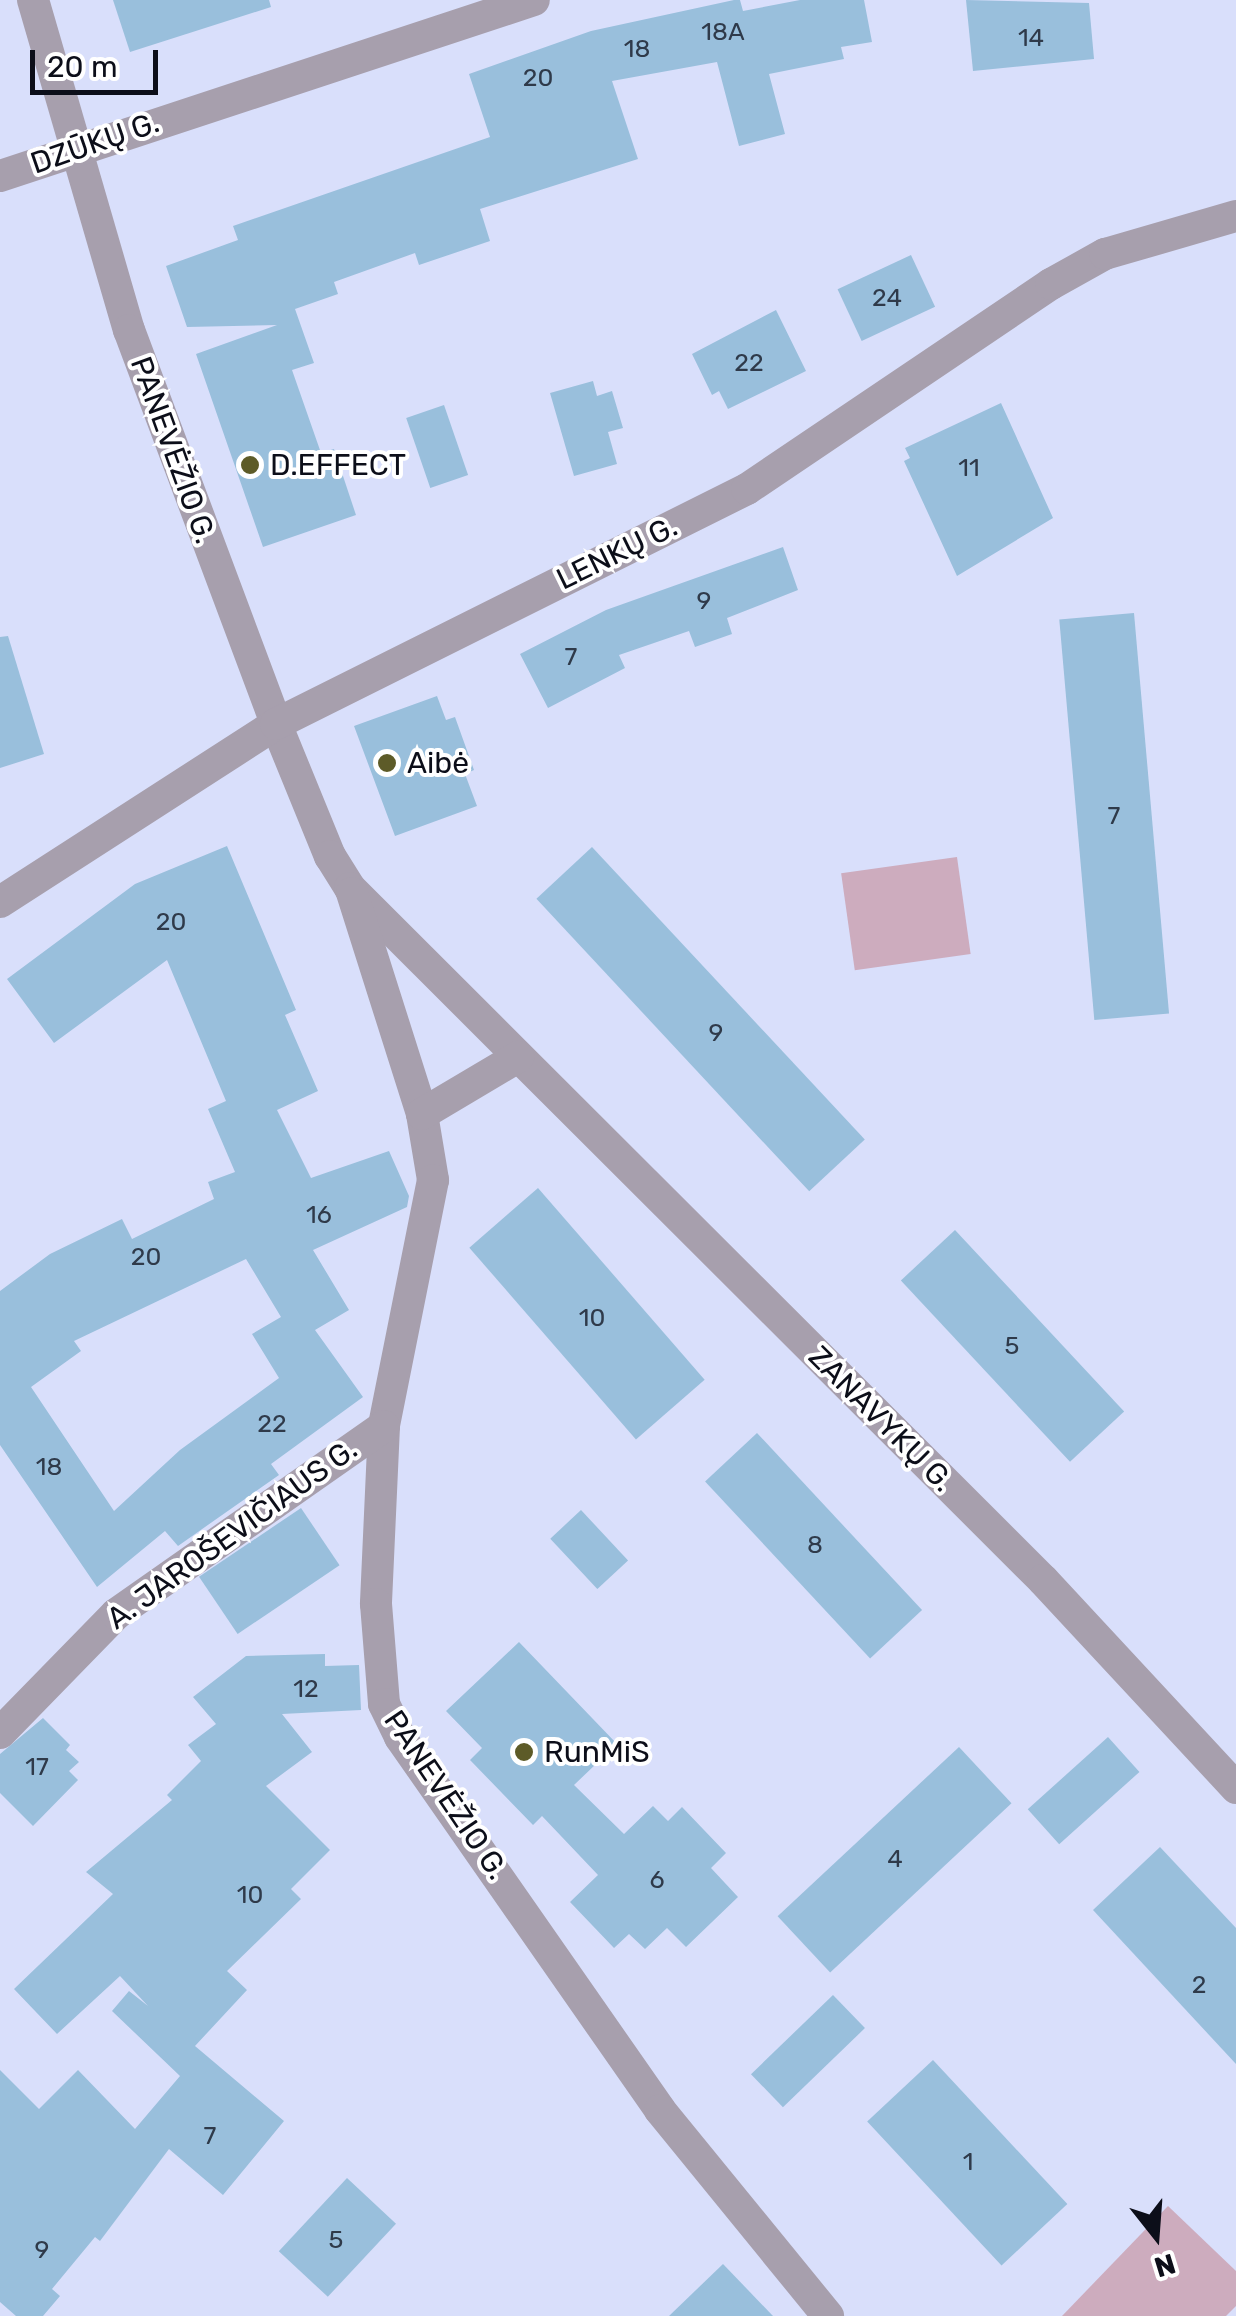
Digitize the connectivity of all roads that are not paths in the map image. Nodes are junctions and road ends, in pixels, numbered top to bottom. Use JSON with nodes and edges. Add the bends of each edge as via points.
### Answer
{"nodes":[{"id":1,"x":32,"y":0,"type":"edge"},
{"id":2,"x":534,"y":0,"type":"edge"},
{"id":3,"x":75,"y":150,"type":"junction"},
{"id":4,"x":0,"y":176,"type":"edge"},
{"id":5,"x":1236,"y":216,"type":"edge"},
{"id":6,"x":276,"y":724,"type":"junction"},
{"id":7,"x":350,"y":888,"type":"junction"},
{"id":8,"x":0,"y":902,"type":"edge"},
{"id":9,"x":518,"y":1058,"type":"junction"},
{"id":10,"x":422,"y":1114,"type":"junction"},
{"id":11,"x":384,"y":1426,"type":"junction"},
{"id":12,"x":0,"y":1733,"type":"edge"},
{"id":13,"x":1236,"y":1788,"type":"edge"},
{"id":14,"x":828,"y":2316,"type":"edge"}],
"edges":[{"from":1,"to":3,"type":"street","name":"PANEVĖŽIO G."},
{"from":2,"to":3,"type":"street","name":"DZŪKŲ G."},
{"from":3,"to":4,"type":"street","name":"DZŪKŲ G."},
{"from":3,"to":6,"type":"street","name":"PANEVĖŽIO G.","via":[[129,330]]},
{"from":5,"to":6,"type":"street","name":"LENKŲ G.","via":[[1105,254],[747,489]]},
{"from":6,"to":7,"type":"street","name":"PANEVĖŽIO G.","via":[[330,856]]},
{"from":6,"to":8,"type":"street","name":"LENKŲ G."},
{"from":7,"to":9,"type":"street","name":"PANEVĖŽIO G."},
{"from":7,"to":10,"type":"street","name":"PANEVĖŽIO G."},
{"from":9,"to":10,"type":"street"},
{"from":9,"to":13,"type":"street","name":"ZANAVYKŲ G.","via":[[1043,1580]]},
{"from":10,"to":11,"type":"street","name":"PANEVĖŽIO G.","via":[[433,1180]]},
{"from":11,"to":12,"type":"street","name":"A. JAROŠEVIČIAUS G.","via":[[116,1614]]},
{"from":11,"to":14,"type":"street","name":"PANEVĖŽIO G.","via":[[376,1604],[384,1704],[596,2019]]}]}
